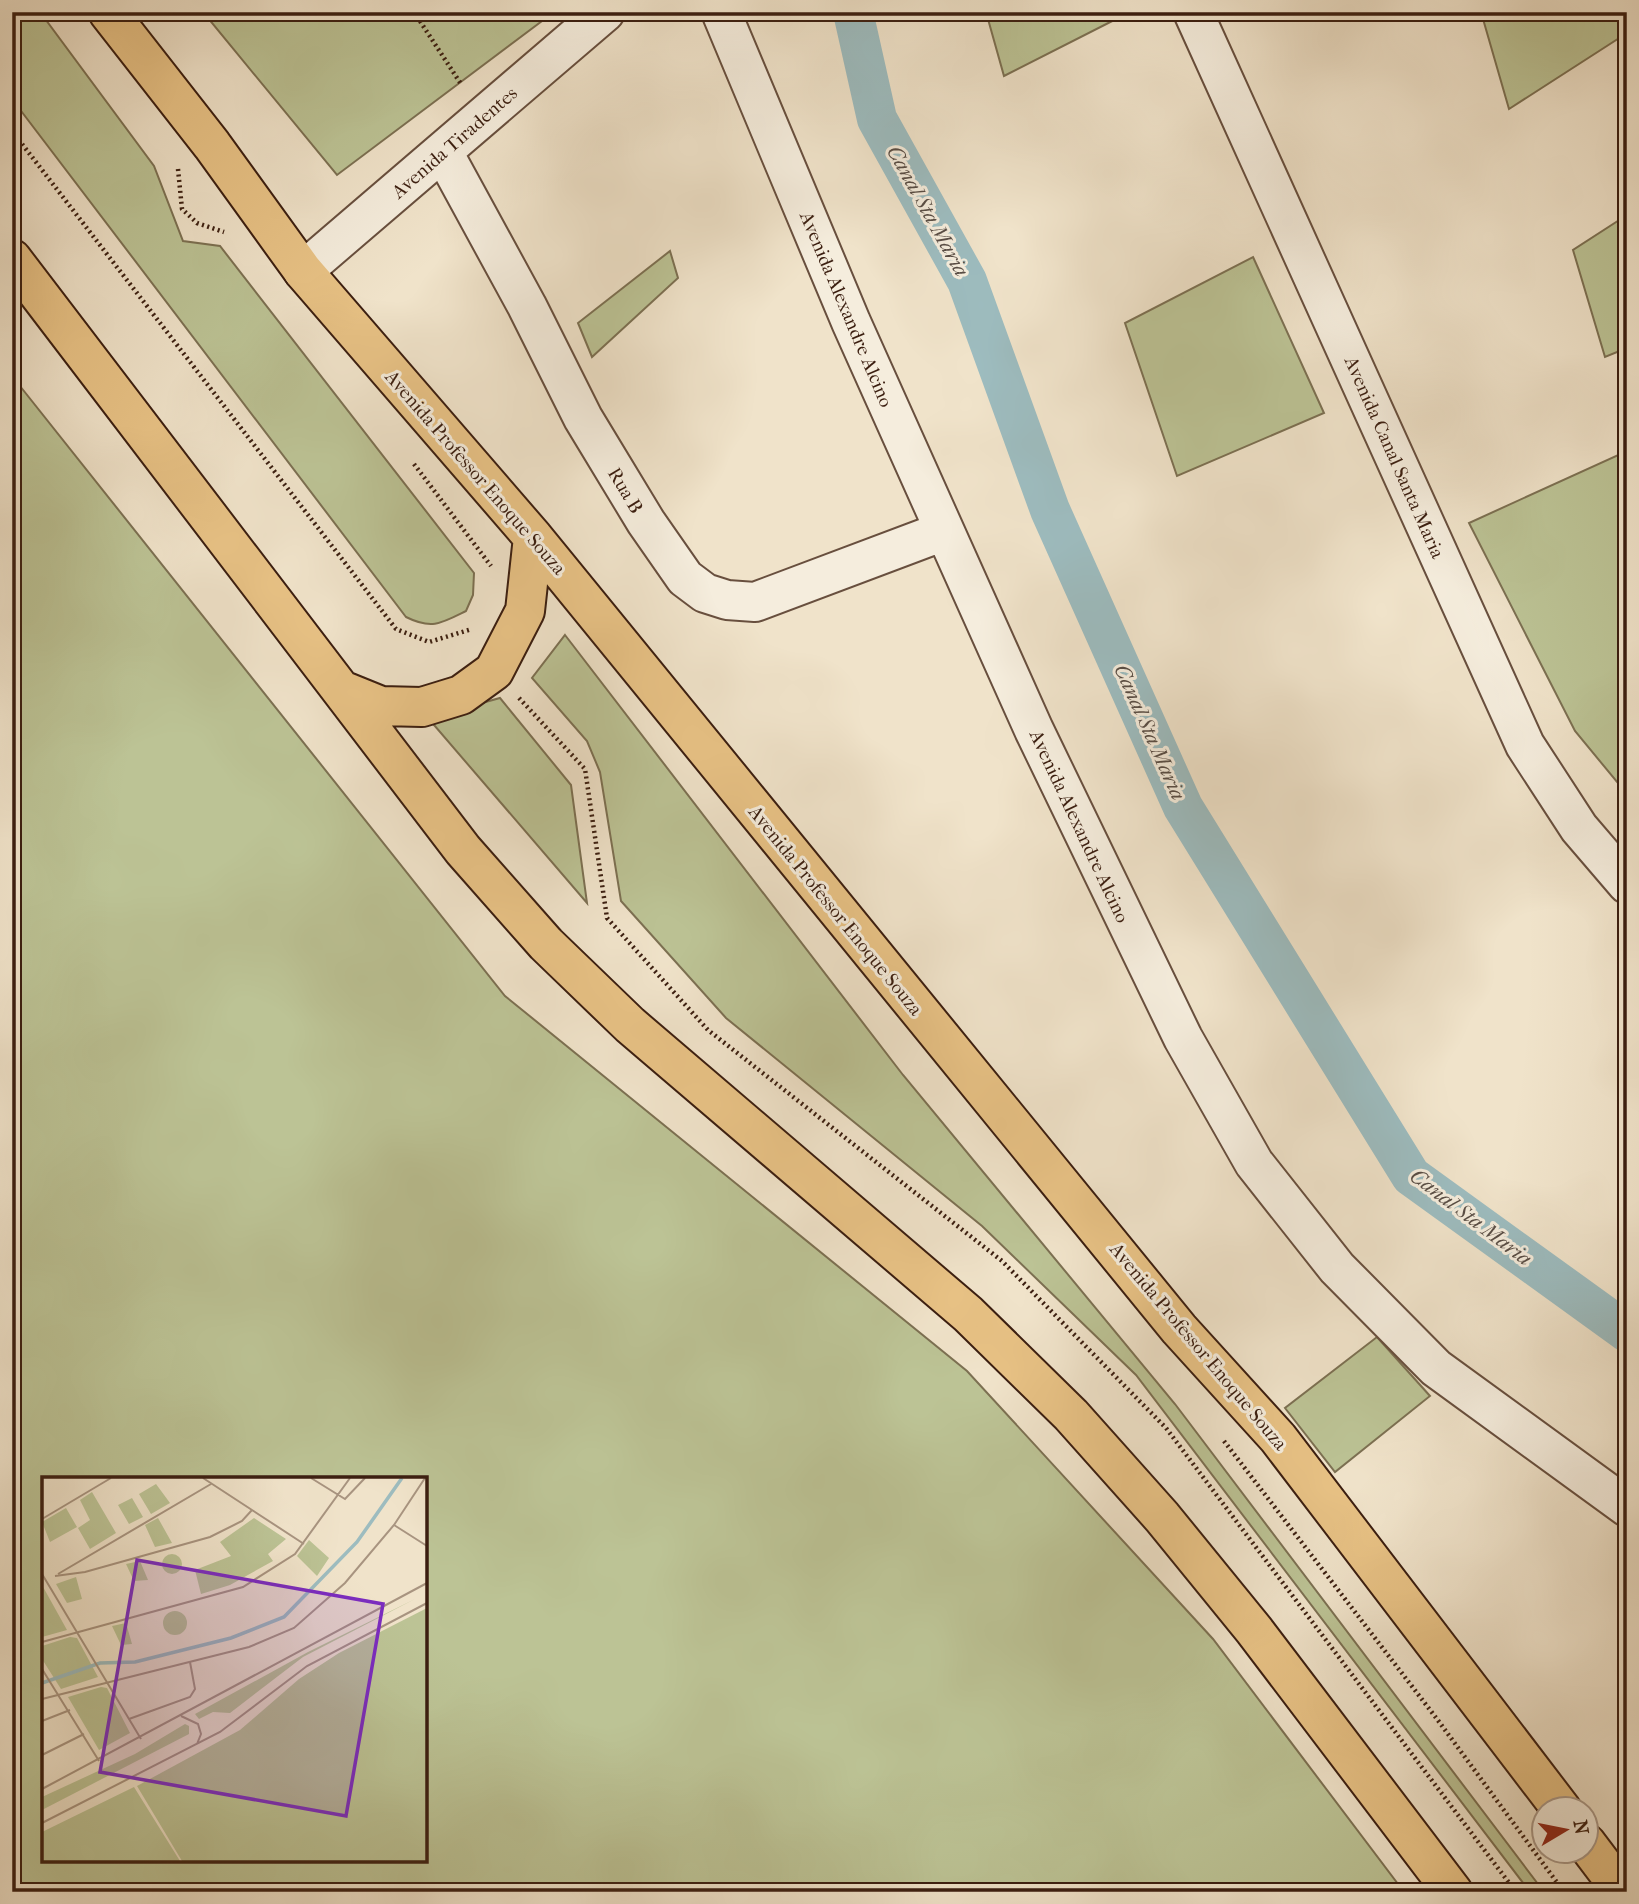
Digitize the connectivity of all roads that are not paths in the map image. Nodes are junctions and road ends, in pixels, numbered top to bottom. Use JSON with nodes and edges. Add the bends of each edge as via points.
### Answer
{"nodes":[{"id":1,"x":108,"y":12,"type":"edge"},
{"id":2,"x":605,"y":12,"type":"edge"},
{"id":3,"x":721,"y":12,"type":"edge"},
{"id":4,"x":1193,"y":12,"type":"edge"},
{"id":5,"x":443,"y":152,"type":"junction"},
{"id":6,"x":12,"y":259,"type":"edge"},
{"id":7,"x":303,"y":271,"type":"junction"},
{"id":8,"x":944,"y":531,"type":"junction"},
{"id":9,"x":533,"y":537,"type":"junction"},
{"id":10,"x":344,"y":691,"type":"junction"},
{"id":11,"x":1627,"y":884,"type":"edge"},
{"id":12,"x":1627,"y":1507,"type":"edge"},
{"id":13,"x":1551,"y":1796,"type":"edge"},
{"id":14,"x":1600,"y":1861,"type":"edge"},
{"id":15,"x":1453,"y":1892,"type":"edge"},
{"id":16,"x":1623,"y":1892,"type":"edge"}],
"edges":[{"from":1,"to":7,"type":"main road","name":"Avenida Professor Enoque Souza"},
{"from":2,"to":5,"type":"street","name":"Avenida Tiradentes"},
{"from":3,"to":8,"type":"street","name":"Avenida Alexandre Alcino"},
{"from":4,"to":11,"type":"street","name":"Avenida Canal Santa Maria","via":[[1525,745],[1579,828]]},
{"from":5,"to":7,"type":"street","name":"Avenida Tiradentes"},
{"from":5,"to":8,"type":"street","name":"Rua B","via":[[583,418],[685,579],[705,593],[755,602]]},
{"from":6,"to":10,"type":"main road"},
{"from":7,"to":9,"type":"main road","name":"Avenida Professor Enoque Souza"},
{"from":8,"to":12,"type":"street","name":"Avenida Alexandre Alcino","via":[[1139,952],[1254,1163],[1337,1268],[1436,1368]]},
{"from":9,"to":10,"type":"main road","via":[[524,611],[494,671],[461,695],[422,708],[381,706]]},
{"from":9,"to":13,"type":"main road","name":"Avenida Professor Enoque Souza","via":[[1179,1329],[1278,1438]]},
{"from":10,"to":15,"type":"main road","via":[[463,850],[546,944],[630,1025],[968,1314],[1071,1415],[1254,1630]]},
{"from":14,"to":16,"type":"main road"}]}
